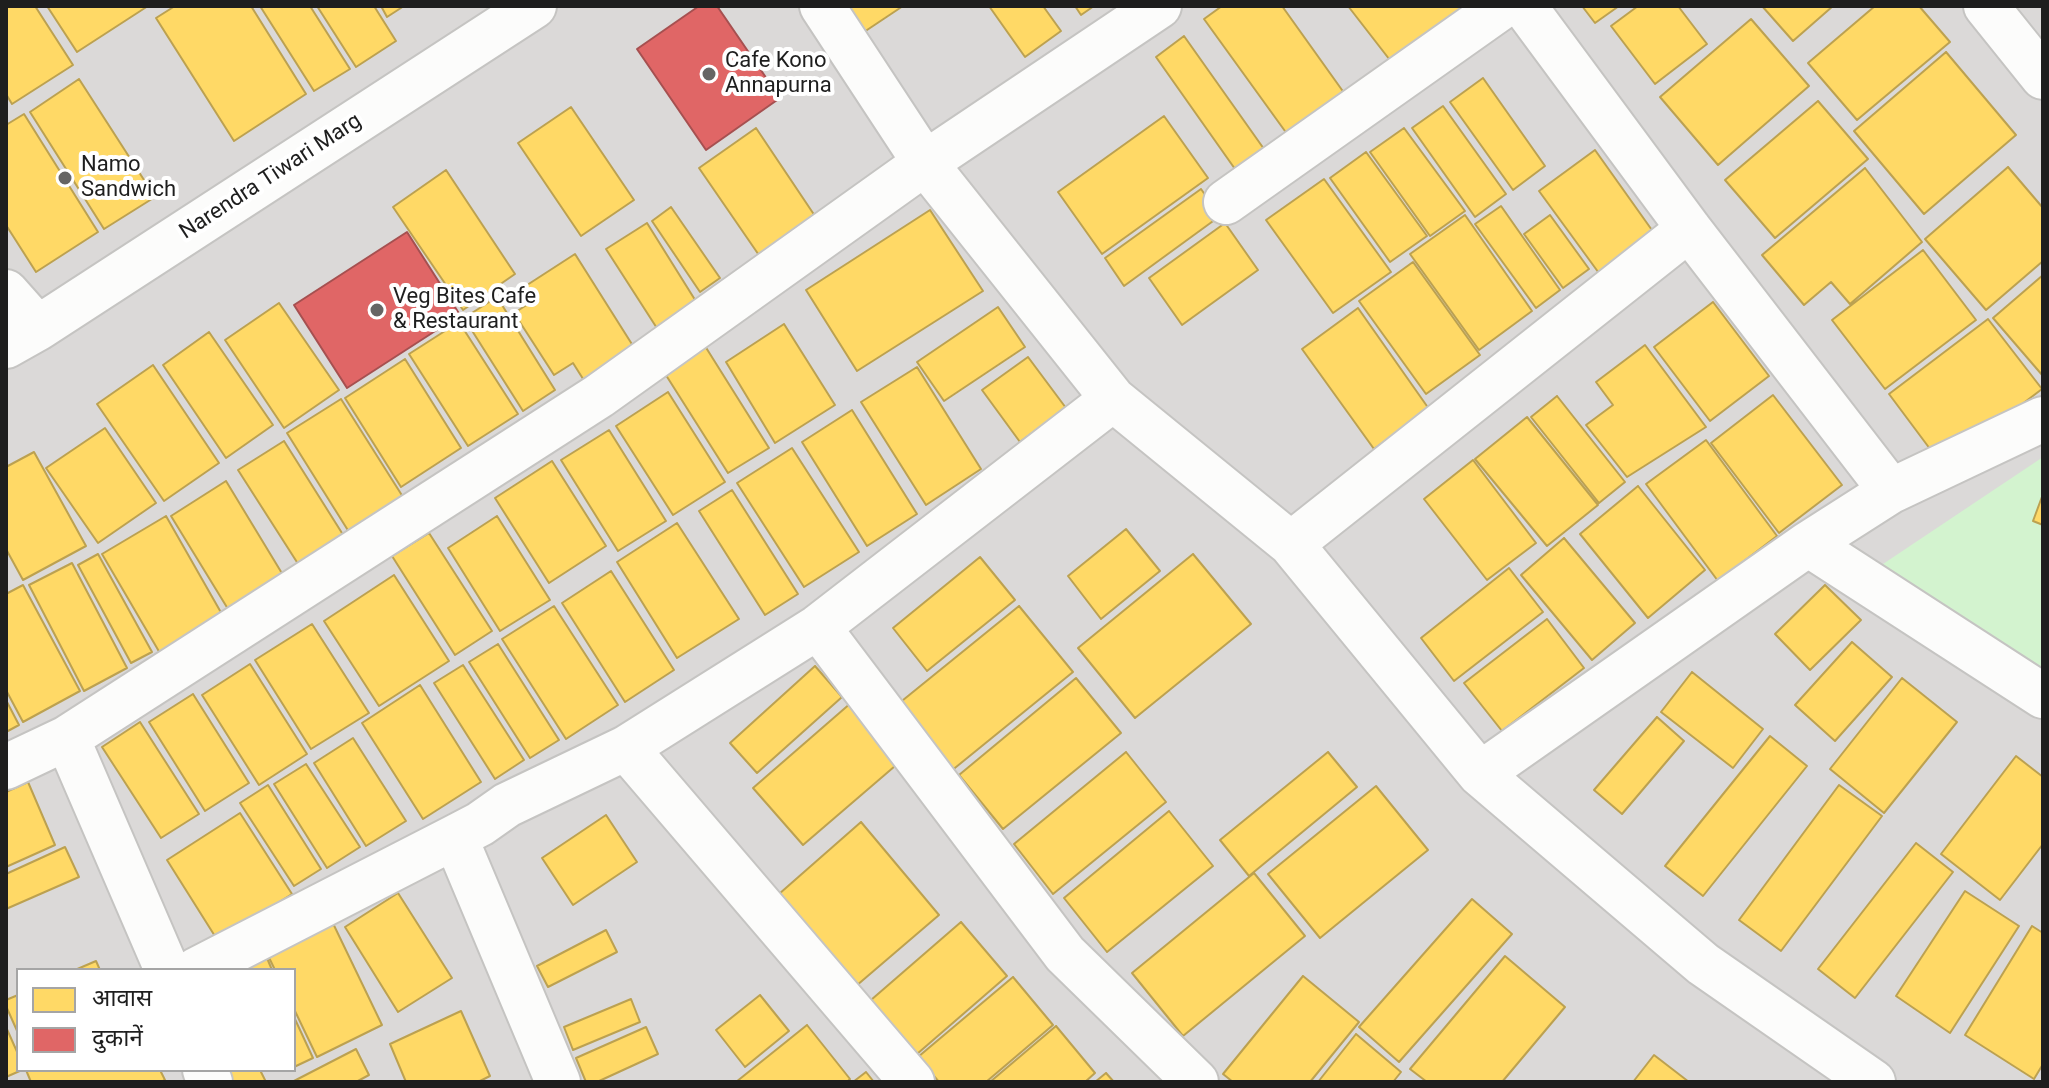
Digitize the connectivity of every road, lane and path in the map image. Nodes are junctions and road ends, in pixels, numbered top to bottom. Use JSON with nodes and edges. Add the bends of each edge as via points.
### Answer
{"nodes":[{"id":1,"x":534,"y":6,"type":"edge"},
{"id":2,"x":822,"y":6,"type":"edge"},
{"id":3,"x":1159,"y":6,"type":"edge"},
{"id":4,"x":1503,"y":6,"type":"edge"},
{"id":5,"x":1524,"y":6,"type":"edge"},
{"id":6,"x":1986,"y":6,"type":"edge"},
{"id":7,"x":2043,"y":77,"type":"edge"},
{"id":8,"x":925,"y":163,"type":"junction"},
{"id":9,"x":1226,"y":202,"type":"dead end"},
{"id":10,"x":1689,"y":229,"type":"junction"},
{"id":11,"x":6,"y":292,"type":"edge"},
{"id":12,"x":22,"y":337,"type":"edge"},
{"id":13,"x":1113,"y":399,"type":"junction"},
{"id":14,"x":2043,"y":419,"type":"edge"},
{"id":15,"x":1891,"y":491,"type":"junction"},
{"id":16,"x":1291,"y":544,"type":"junction"},
{"id":17,"x":1808,"y":544,"type":"junction"},
{"id":18,"x":818,"y":627,"type":"junction"},
{"id":19,"x":2043,"y":696,"type":"edge"},
{"id":20,"x":67,"y":738,"type":"junction"},
{"id":21,"x":626,"y":748,"type":"junction"},
{"id":22,"x":6,"y":767,"type":"edge"},
{"id":23,"x":1480,"y":774,"type":"junction"},
{"id":24,"x":455,"y":837,"type":"junction"},
{"id":25,"x":166,"y":968,"type":"edge"},
{"id":26,"x":200,"y":968,"type":"edge"},
{"id":27,"x":558,"y":1082,"type":"edge"},
{"id":28,"x":912,"y":1082,"type":"edge"},
{"id":29,"x":1196,"y":1082,"type":"edge"},
{"id":30,"x":1873,"y":1082,"type":"edge"}],
"edges":[{"from":1,"to":12,"type":"street","name":"Narendra Tiwari Marg"},
{"from":2,"to":8,"type":"street"},
{"from":3,"to":8,"type":"street"},
{"from":4,"to":9,"type":"street"},
{"from":5,"to":10,"type":"street"},
{"from":6,"to":7,"type":"street"},
{"from":8,"to":13,"type":"street"},
{"from":8,"to":20,"type":"street","via":[[599,396]]},
{"from":10,"to":15,"type":"street"},
{"from":10,"to":16,"type":"street"},
{"from":11,"to":12,"type":"street"},
{"from":13,"to":16,"type":"street"},
{"from":13,"to":18,"type":"street"},
{"from":14,"to":15,"type":"street"},
{"from":15,"to":17,"type":"street"},
{"from":16,"to":23,"type":"street"},
{"from":17,"to":19,"type":"street"},
{"from":17,"to":23,"type":"street"},
{"from":18,"to":21,"type":"street"},
{"from":18,"to":29,"type":"street","via":[[1065,954]]},
{"from":20,"to":22,"type":"street"},
{"from":20,"to":25,"type":"street"},
{"from":21,"to":24,"type":"street","via":[[507,805]]},
{"from":21,"to":28,"type":"street"},
{"from":23,"to":30,"type":"street","via":[[1703,964]]},
{"from":24,"to":26,"type":"street"},
{"from":24,"to":27,"type":"street"}]}
